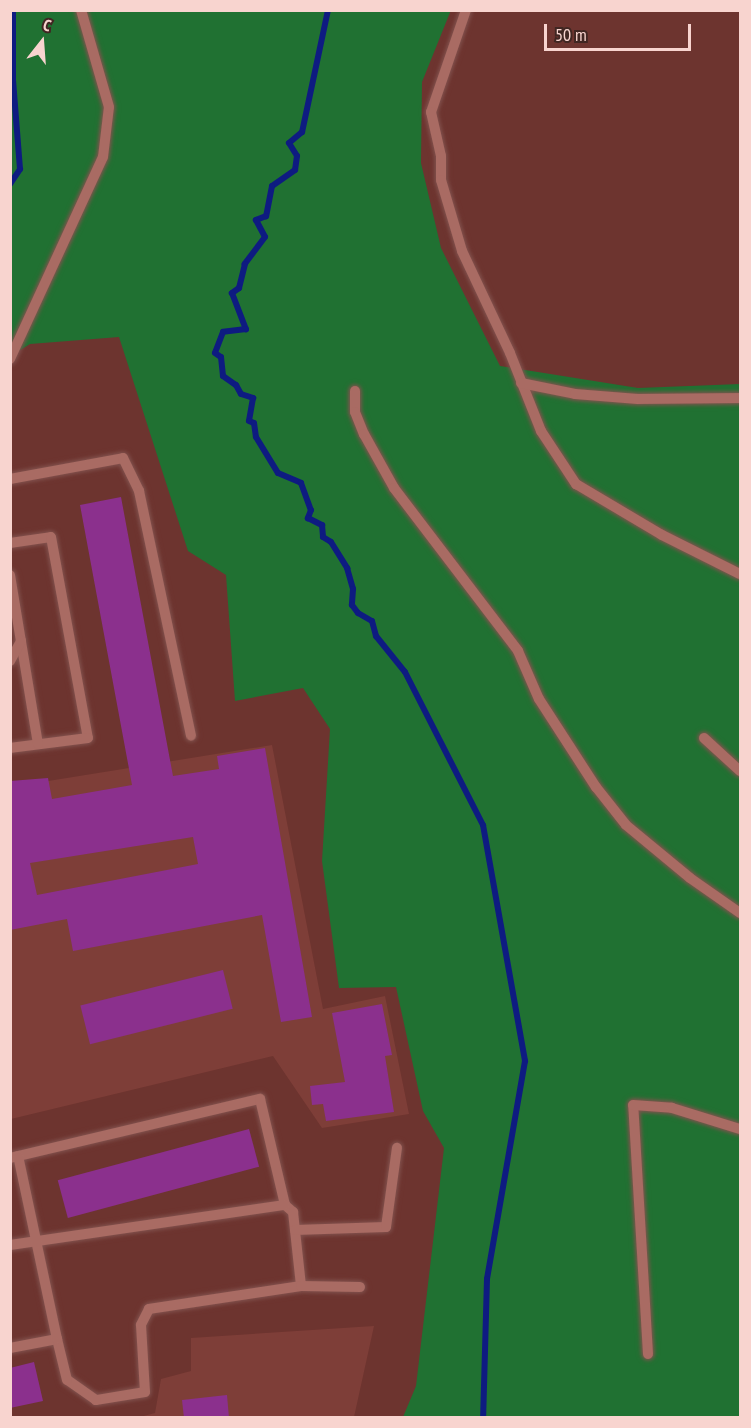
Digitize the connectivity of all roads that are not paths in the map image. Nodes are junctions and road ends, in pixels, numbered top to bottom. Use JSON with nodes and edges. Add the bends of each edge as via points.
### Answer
{"nodes":[{"id":1,"x":81,"y":10,"type":"edge"},
{"id":2,"x":466,"y":10,"type":"edge"},
{"id":3,"x":10,"y":360,"type":"edge"},
{"id":4,"x":521,"y":383,"type":"junction"},
{"id":5,"x":355,"y":391,"type":"dead end"},
{"id":6,"x":741,"y":398,"type":"edge"},
{"id":7,"x":10,"y":478,"type":"edge"},
{"id":8,"x":10,"y":543,"type":"edge"},
{"id":9,"x":741,"y":574,"type":"edge"},
{"id":10,"x":10,"y":575,"type":"edge"},
{"id":11,"x":21,"y":641,"type":"junction"},
{"id":12,"x":10,"y":661,"type":"edge"},
{"id":13,"x":191,"y":736,"type":"dead end"},
{"id":14,"x":704,"y":738,"type":"dead end"},
{"id":15,"x":38,"y":744,"type":"junction"},
{"id":16,"x":10,"y":748,"type":"edge"},
{"id":17,"x":741,"y":771,"type":"edge"},
{"id":18,"x":741,"y":913,"type":"edge"},
{"id":19,"x":741,"y":1129,"type":"edge"},
{"id":20,"x":398,"y":1148,"type":"dead end"},
{"id":21,"x":14,"y":1157,"type":"edge"},
{"id":22,"x":285,"y":1205,"type":"junction"},
{"id":23,"x":295,"y":1230,"type":"junction"},
{"id":24,"x":37,"y":1240,"type":"junction"},
{"id":25,"x":10,"y":1245,"type":"edge"},
{"id":26,"x":301,"y":1286,"type":"junction"},
{"id":27,"x":360,"y":1287,"type":"dead end"},
{"id":28,"x":57,"y":1339,"type":"junction"},
{"id":29,"x":10,"y":1348,"type":"edge"},
{"id":30,"x":648,"y":1354,"type":"dead end"}],
"edges":[{"from":1,"to":3,"type":"lane","via":[[109,107],[103,157]]},
{"from":2,"to":4,"type":"lane","via":[[431,112],[441,156],[441,180],[462,251]]},
{"from":4,"to":6,"type":"lane","via":[[575,394],[638,399]]},
{"from":4,"to":9,"type":"lane","via":[[541,431],[576,484],[662,535]]},
{"from":5,"to":18,"type":"lane","via":[[355,412],[394,488],[518,651],[539,699],[596,787],[626,825],[690,878]]},
{"from":7,"to":13,"type":"lane","via":[[123,458],[139,491]]},
{"from":8,"to":15,"type":"lane","via":[[51,537],[88,738]]},
{"from":10,"to":11,"type":"lane"},
{"from":11,"to":12,"type":"lane"},
{"from":11,"to":15,"type":"lane"},
{"from":14,"to":17,"type":"lane"},
{"from":15,"to":16,"type":"lane"},
{"from":19,"to":30,"type":"lane","via":[[672,1108],[633,1105]]},
{"from":20,"to":23,"type":"lane","via":[[386,1227]]},
{"from":21,"to":22,"type":"lane","via":[[260,1099]]},
{"from":21,"to":24,"type":"lane"},
{"from":22,"to":23,"type":"lane","via":[[293,1212]]},
{"from":22,"to":24,"type":"lane"},
{"from":23,"to":26,"type":"lane"},
{"from":24,"to":25,"type":"lane"},
{"from":24,"to":28,"type":"lane"},
{"from":26,"to":27,"type":"lane"},
{"from":26,"to":28,"type":"lane","via":[[149,1309],[141,1325],[145,1392],[96,1400],[67,1380]]},
{"from":28,"to":29,"type":"lane"}]}
